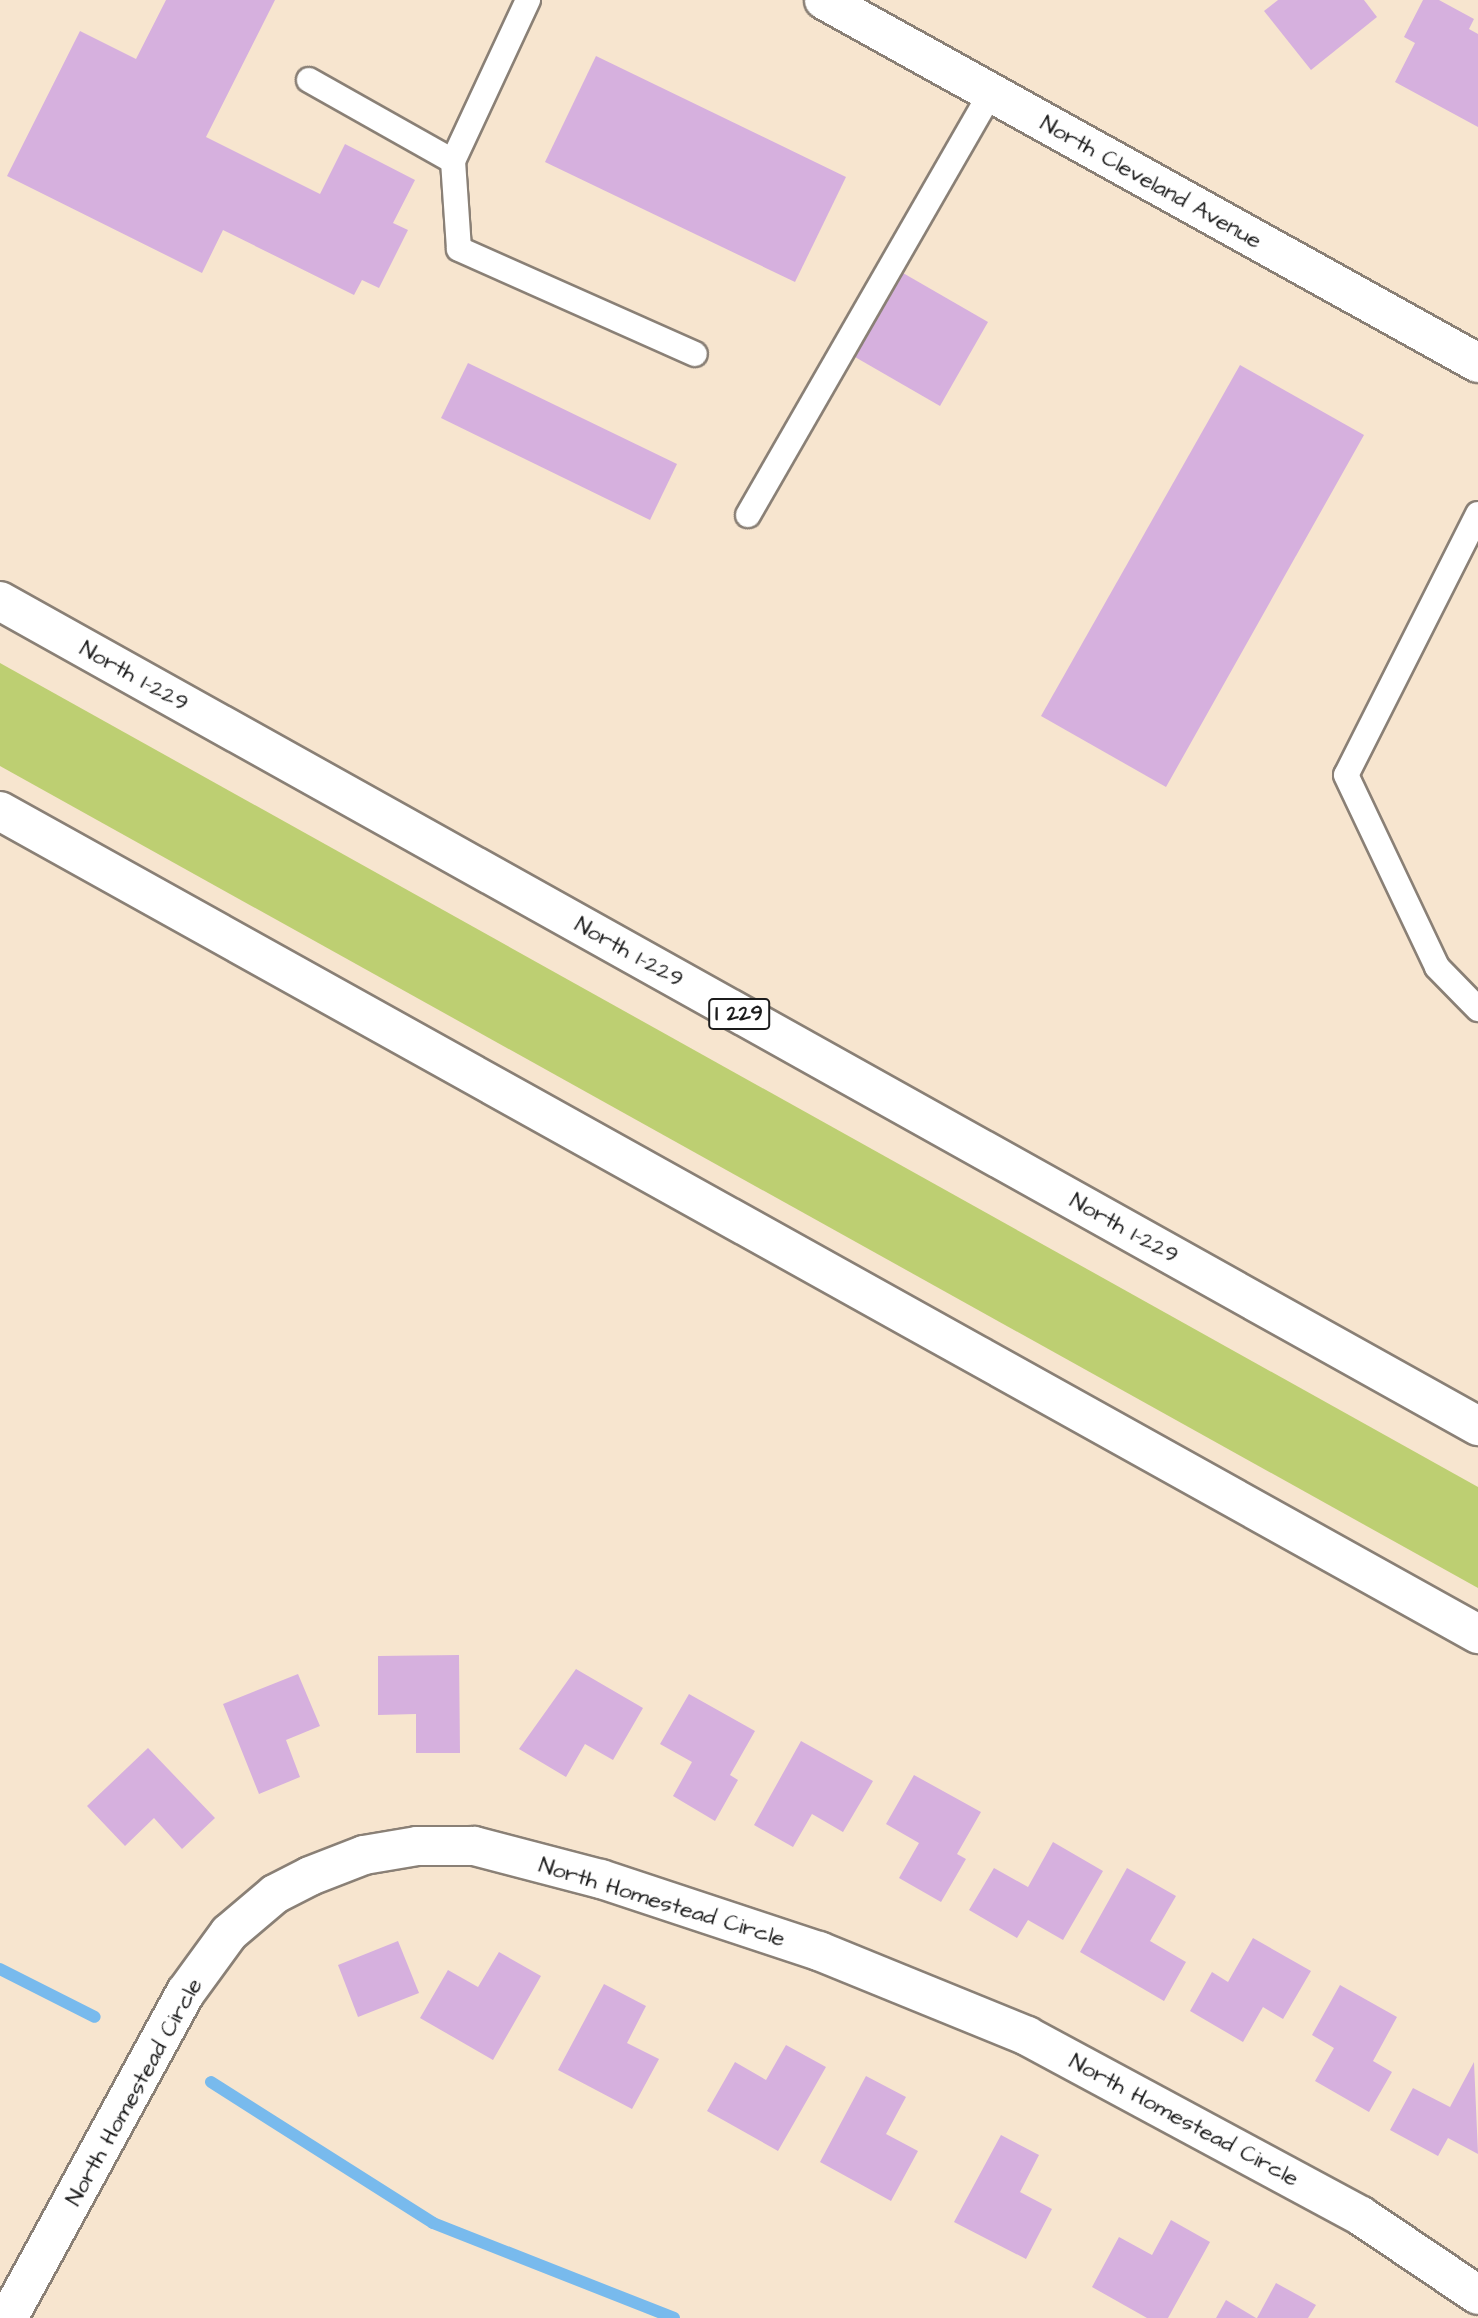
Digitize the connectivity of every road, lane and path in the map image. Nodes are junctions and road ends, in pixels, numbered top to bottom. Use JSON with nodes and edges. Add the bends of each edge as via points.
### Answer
{"nodes":[{"id":1,"x":528,"y":0,"type":"edge"},
{"id":2,"x":824,"y":0,"type":"edge"},
{"id":3,"x":309,"y":80,"type":"dead end"},
{"id":4,"x":991,"y":93,"type":"junction"},
{"id":5,"x":453,"y":160,"type":"junction"},
{"id":6,"x":695,"y":354,"type":"dead end"},
{"id":7,"x":1478,"y":363,"type":"edge"},
{"id":8,"x":1478,"y":514,"type":"edge"},
{"id":9,"x":748,"y":515,"type":"dead end"},
{"id":10,"x":0,"y":601,"type":"edge"},
{"id":11,"x":0,"y":811,"type":"edge"},
{"id":12,"x":1478,"y":1009,"type":"edge"},
{"id":13,"x":1478,"y":1426,"type":"edge"},
{"id":14,"x":1478,"y":1634,"type":"edge"},
{"id":15,"x":1478,"y":2295,"type":"edge"},
{"id":16,"x":8,"y":2318,"type":"edge"}],
"edges":[{"from":1,"to":5,"type":"lane"},
{"from":2,"to":4,"type":"main road","name":"North Cleveland Avenue"},
{"from":3,"to":5,"type":"lane"},
{"from":4,"to":7,"type":"main road","name":"North Cleveland Avenue"},
{"from":4,"to":9,"type":"lane"},
{"from":5,"to":6,"type":"lane","via":[[459,249]]},
{"from":8,"to":12,"type":"lane","via":[[1346,775],[1437,967]]},
{"from":10,"to":13,"type":"main road","name":"North I-229","number":"I 229"},
{"from":11,"to":14,"type":"main road"},
{"from":15,"to":16,"type":"main road","name":"North Homestead Circle","via":[[1361,2216],[1027,2036],[819,1951],[601,1879],[474,1846],[417,1846],[364,1855],[310,1876],[275,1894],[229,1933],[186,1992]]}]}
